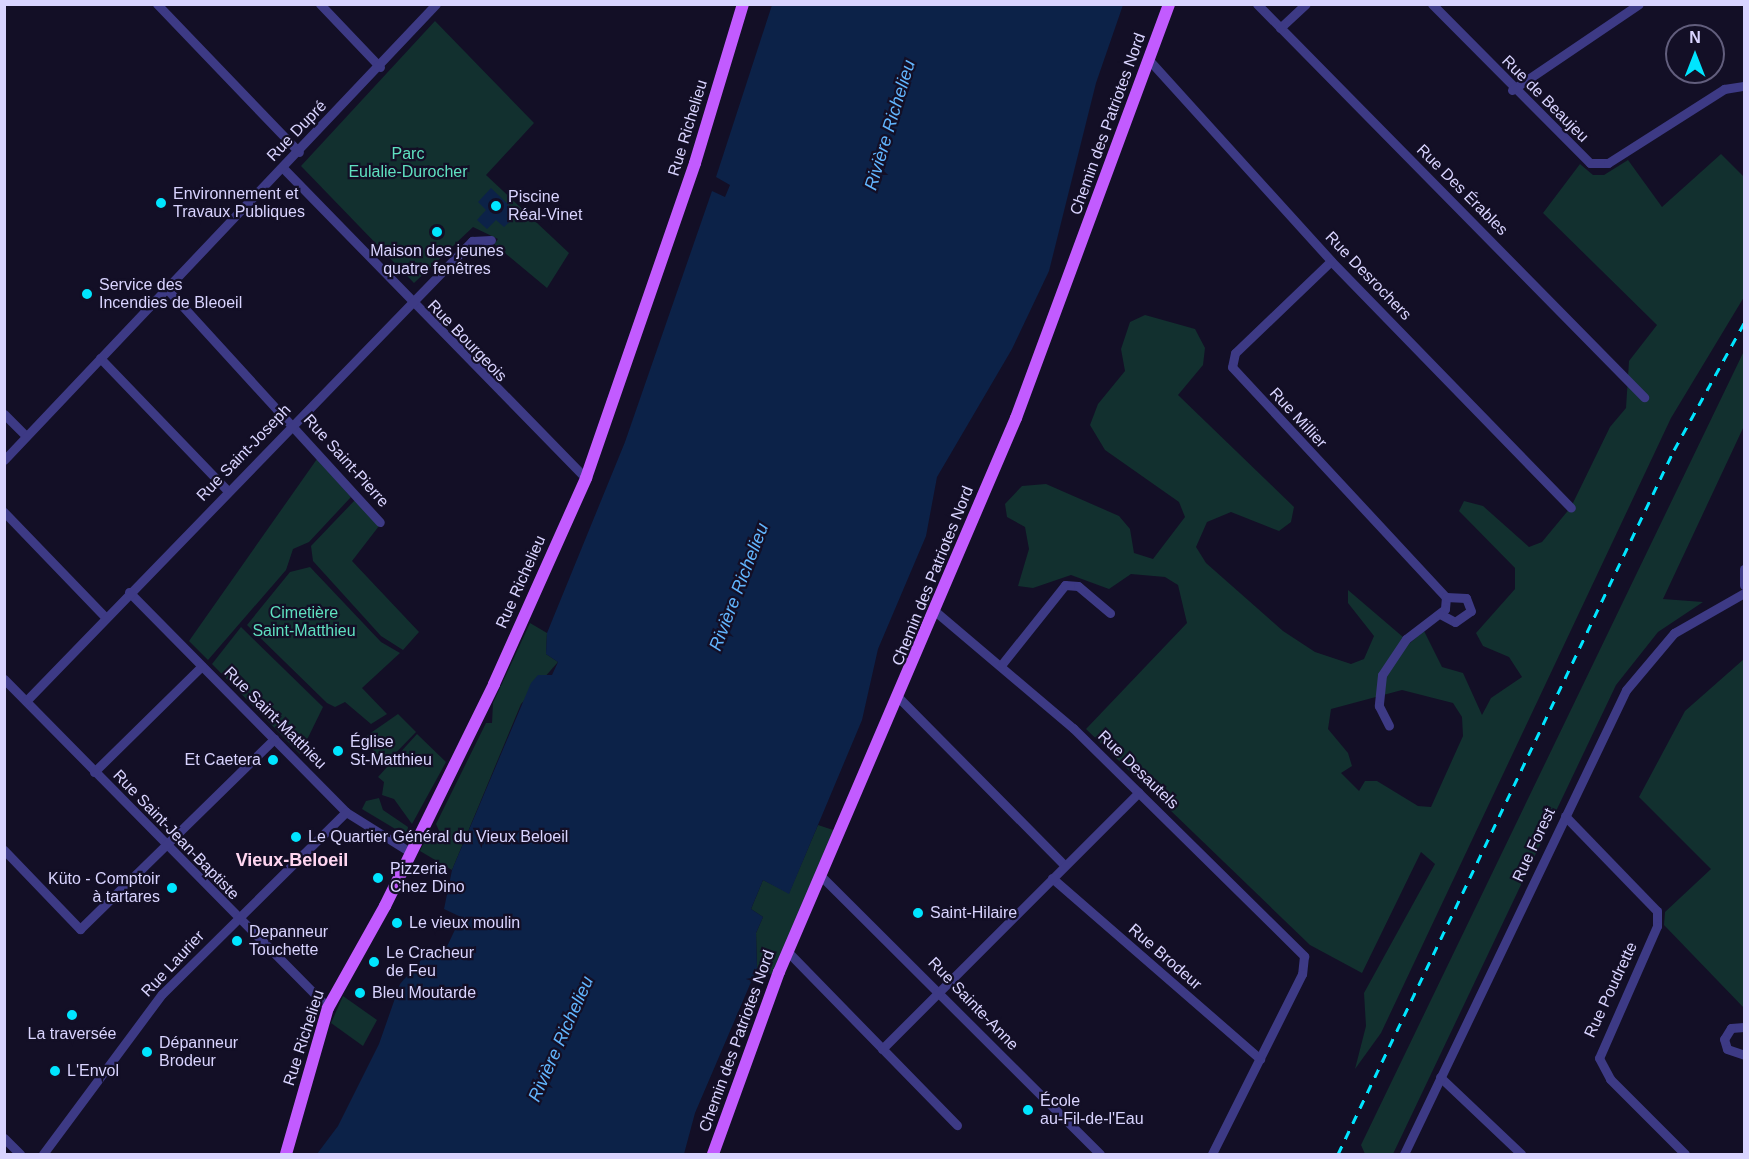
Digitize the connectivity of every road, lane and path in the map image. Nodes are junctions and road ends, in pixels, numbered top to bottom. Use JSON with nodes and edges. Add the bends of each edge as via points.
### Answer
{"nodes":[{"id":1,"x":157,"y":4,"type":"edge"},
{"id":2,"x":320,"y":4,"type":"edge"},
{"id":3,"x":436,"y":4,"type":"edge"},
{"id":4,"x":743,"y":4,"type":"edge"},
{"id":5,"x":1169,"y":4,"type":"edge"},
{"id":6,"x":1257,"y":4,"type":"edge"},
{"id":7,"x":1306,"y":4,"type":"edge"},
{"id":8,"x":1432,"y":4,"type":"edge"},
{"id":9,"x":1639,"y":4,"type":"edge"},
{"id":10,"x":1280,"y":28,"type":"junction"},
{"id":11,"x":1149,"y":60,"type":"junction"},
{"id":12,"x":380,"y":67,"type":"junction"},
{"id":13,"x":1744,"y":86,"type":"edge"},
{"id":14,"x":1512,"y":90,"type":"junction"},
{"id":15,"x":299,"y":152,"type":"junction"},
{"id":16,"x":283,"y":168,"type":"junction"},
{"id":17,"x":491,"y":240,"type":"dead end"},
{"id":18,"x":1331,"y":261,"type":"junction"},
{"id":19,"x":166,"y":288,"type":"junction"},
{"id":20,"x":410,"y":304,"type":"junction"},
{"id":21,"x":100,"y":358,"type":"junction"},
{"id":22,"x":1644,"y":397,"type":"dead end"},
{"id":23,"x":4,"y":414,"type":"edge"},
{"id":24,"x":294,"y":424,"type":"junction"},
{"id":25,"x":26,"y":436,"type":"junction"},
{"id":26,"x":4,"y":460,"type":"edge"},
{"id":27,"x":586,"y":478,"type":"junction"},
{"id":28,"x":228,"y":491,"type":"junction"},
{"id":29,"x":1571,"y":507,"type":"dead end"},
{"id":30,"x":4,"y":512,"type":"edge"},
{"id":31,"x":380,"y":522,"type":"dead end"},
{"id":32,"x":1744,"y":568,"type":"edge"},
{"id":33,"x":1744,"y":585,"type":"edge"},
{"id":34,"x":129,"y":592,"type":"junction"},
{"id":35,"x":1744,"y":593,"type":"edge"},
{"id":36,"x":1446,"y":597,"type":"junction"},
{"id":37,"x":936,"y":612,"type":"junction"},
{"id":38,"x":1110,"y":613,"type":"dead end"},
{"id":39,"x":1440,"y":614,"type":"junction"},
{"id":40,"x":105,"y":617,"type":"junction"},
{"id":41,"x":1002,"y":664,"type":"junction"},
{"id":42,"x":202,"y":666,"type":"junction"},
{"id":43,"x":4,"y":680,"type":"edge"},
{"id":44,"x":900,"y":699,"type":"junction"},
{"id":45,"x":26,"y":701,"type":"junction"},
{"id":46,"x":1389,"y":726,"type":"dead end"},
{"id":47,"x":274,"y":739,"type":"junction"},
{"id":48,"x":94,"y":772,"type":"junction"},
{"id":49,"x":1139,"y":792,"type":"junction"},
{"id":50,"x":346,"y":812,"type":"junction"},
{"id":51,"x":1565,"y":816,"type":"junction"},
{"id":52,"x":165,"y":846,"type":"junction"},
{"id":53,"x":4,"y":850,"type":"edge"},
{"id":54,"x":410,"y":852,"type":"junction"},
{"id":55,"x":1064,"y":865,"type":"junction"},
{"id":56,"x":823,"y":878,"type":"junction"},
{"id":57,"x":1052,"y":878,"type":"junction"},
{"id":58,"x":236,"y":919,"type":"junction"},
{"id":59,"x":788,"y":952,"type":"junction"},
{"id":60,"x":939,"y":991,"type":"junction"},
{"id":61,"x":328,"y":1008,"type":"junction"},
{"id":62,"x":1744,"y":1027,"type":"edge"},
{"id":63,"x":882,"y":1049,"type":"junction"},
{"id":64,"x":1744,"y":1055,"type":"edge"},
{"id":65,"x":1260,"y":1059,"type":"junction"},
{"id":66,"x":1440,"y":1077,"type":"junction"},
{"id":67,"x":957,"y":1125,"type":"dead end"},
{"id":68,"x":4,"y":1138,"type":"edge"},
{"id":69,"x":20,"y":1155,"type":"edge"},
{"id":70,"x":43,"y":1155,"type":"edge"},
{"id":71,"x":286,"y":1155,"type":"edge"},
{"id":72,"x":714,"y":1155,"type":"edge"},
{"id":73,"x":1100,"y":1155,"type":"edge"},
{"id":74,"x":1212,"y":1155,"type":"edge"},
{"id":75,"x":1404,"y":1155,"type":"edge"},
{"id":76,"x":1521,"y":1155,"type":"edge"},
{"id":77,"x":1684,"y":1155,"type":"edge"}],
"edges":[{"from":1,"to":15,"type":"street"},
{"from":2,"to":12,"type":"street"},
{"from":3,"to":12,"type":"street","name":"Rue Dupré"},
{"from":4,"to":27,"type":"main road","name":"Rue Richelieu","via":[[692,174]]},
{"from":5,"to":11,"type":"main road","name":"Chemin des Patriotes Nord"},
{"from":6,"to":10,"type":"street","name":"Rue Des Érables"},
{"from":7,"to":10,"type":"street"},
{"from":8,"to":14,"type":"street","name":"Rue de Beaujeu"},
{"from":9,"to":14,"type":"street"},
{"from":10,"to":22,"type":"street","name":"Rue Des Érables"},
{"from":11,"to":18,"type":"street","name":"Rue Desrochers"},
{"from":11,"to":37,"type":"main road","name":"Chemin des Patriotes Nord","via":[[1021,407]]},
{"from":12,"to":15,"type":"street","name":"Rue Dupré"},
{"from":13,"to":14,"type":"street","name":"Rue de Beaujeu","via":[[1724,89],[1599,165],[1582,158]]},
{"from":15,"to":16,"type":"street","name":"Rue Dupré"},
{"from":16,"to":19,"type":"street","name":"Rue Dupré"},
{"from":16,"to":20,"type":"street","name":"Rue Bourgeois"},
{"from":17,"to":20,"type":"street","name":"Rue Saint-Joseph","via":[[472,241]]},
{"from":18,"to":29,"type":"street","name":"Rue Desrochers"},
{"from":18,"to":36,"type":"street","name":"Rue Millier","via":[[1235,353],[1232,368]]},
{"from":19,"to":21,"type":"street","name":"Rue Dupré"},
{"from":19,"to":24,"type":"street","name":"Rue Saint-Pierre"},
{"from":20,"to":24,"type":"street","name":"Rue Saint-Joseph"},
{"from":20,"to":27,"type":"street","name":"Rue Bourgeois"},
{"from":21,"to":25,"type":"street","name":"Rue Dupré"},
{"from":21,"to":28,"type":"street"},
{"from":23,"to":25,"type":"street"},
{"from":24,"to":28,"type":"street","name":"Rue Saint-Joseph"},
{"from":24,"to":31,"type":"street","name":"Rue Saint-Pierre"},
{"from":25,"to":26,"type":"street","name":"Rue Dupré"},
{"from":27,"to":54,"type":"main road","name":"Rue Richelieu","via":[[494,684]]},
{"from":28,"to":34,"type":"street","name":"Rue Saint-Joseph"},
{"from":30,"to":40,"type":"street"},
{"from":32,"to":33,"type":"street"},
{"from":34,"to":40,"type":"street","name":"Rue Saint-Joseph"},
{"from":34,"to":42,"type":"street","name":"Rue Saint-Matthieu"},
{"from":35,"to":51,"type":"street","name":"Rue Forest","via":[[1683,626],[1640,669]]},
{"from":36,"to":39,"type":"street"},
{"from":36,"to":39,"type":"street","name":"Rue Millier","via":[[1466,598],[1472,611],[1455,622]]},
{"from":37,"to":41,"type":"street","name":"Rue Desautels"},
{"from":37,"to":44,"type":"main road","name":"Chemin des Patriotes Nord"},
{"from":38,"to":41,"type":"street","via":[[1078,586],[1065,585]]},
{"from":39,"to":46,"type":"street","via":[[1389,659],[1378,689]]},
{"from":40,"to":45,"type":"street","name":"Rue Saint-Joseph"},
{"from":41,"to":49,"type":"street","name":"Rue Desautels"},
{"from":42,"to":47,"type":"street","name":"Rue Saint-Matthieu"},
{"from":42,"to":48,"type":"street"},
{"from":43,"to":45,"type":"street","name":"Rue Saint-Jean-Baptiste"},
{"from":44,"to":55,"type":"street"},
{"from":44,"to":56,"type":"main road","name":"Chemin des Patriotes Nord"},
{"from":45,"to":48,"type":"street","name":"Rue Saint-Jean-Baptiste"},
{"from":47,"to":50,"type":"street","name":"Rue Saint-Matthieu"},
{"from":47,"to":52,"type":"street"},
{"from":48,"to":52,"type":"street","name":"Rue Saint-Jean-Baptiste"},
{"from":49,"to":55,"type":"street"},
{"from":49,"to":65,"type":"street","name":"Rue Desautels","via":[[1300,950],[1306,962]]},
{"from":50,"to":54,"type":"street","name":"Rue Saint-Matthieu"},
{"from":50,"to":58,"type":"street","name":"Rue Laurier"},
{"from":51,"to":66,"type":"street","name":"Rue Forest"},
{"from":51,"to":77,"type":"street","name":"Rue Poudrette","via":[[1646,894],[1658,915],[1599,1058],[1610,1079]]},
{"from":52,"to":53,"type":"street","via":[[80,929]]},
{"from":52,"to":58,"type":"street","name":"Rue Saint-Jean-Baptiste"},
{"from":54,"to":61,"type":"main road","name":"Rue Richelieu"},
{"from":55,"to":57,"type":"street"},
{"from":56,"to":59,"type":"main road","name":"Chemin des Patriotes Nord"},
{"from":56,"to":60,"type":"street","name":"Rue Sainte-Anne"},
{"from":57,"to":60,"type":"street"},
{"from":57,"to":65,"type":"street","name":"Rue Brodeur"},
{"from":58,"to":61,"type":"street","name":"Rue Saint-Jean-Baptiste"},
{"from":58,"to":70,"type":"street","name":"Rue Laurier","via":[[162,994]]},
{"from":59,"to":63,"type":"street"},
{"from":59,"to":72,"type":"main road","name":"Chemin des Patriotes Nord"},
{"from":60,"to":63,"type":"street"},
{"from":60,"to":73,"type":"street","name":"Rue Sainte-Anne"},
{"from":61,"to":71,"type":"main road","name":"Rue Richelieu"},
{"from":62,"to":64,"type":"street","via":[[1731,1028],[1724,1039],[1727,1049]]},
{"from":63,"to":67,"type":"street"},
{"from":65,"to":74,"type":"street"},
{"from":66,"to":75,"type":"street","name":"Rue Forest"},
{"from":66,"to":76,"type":"street"},
{"from":68,"to":69,"type":"street"}]}
